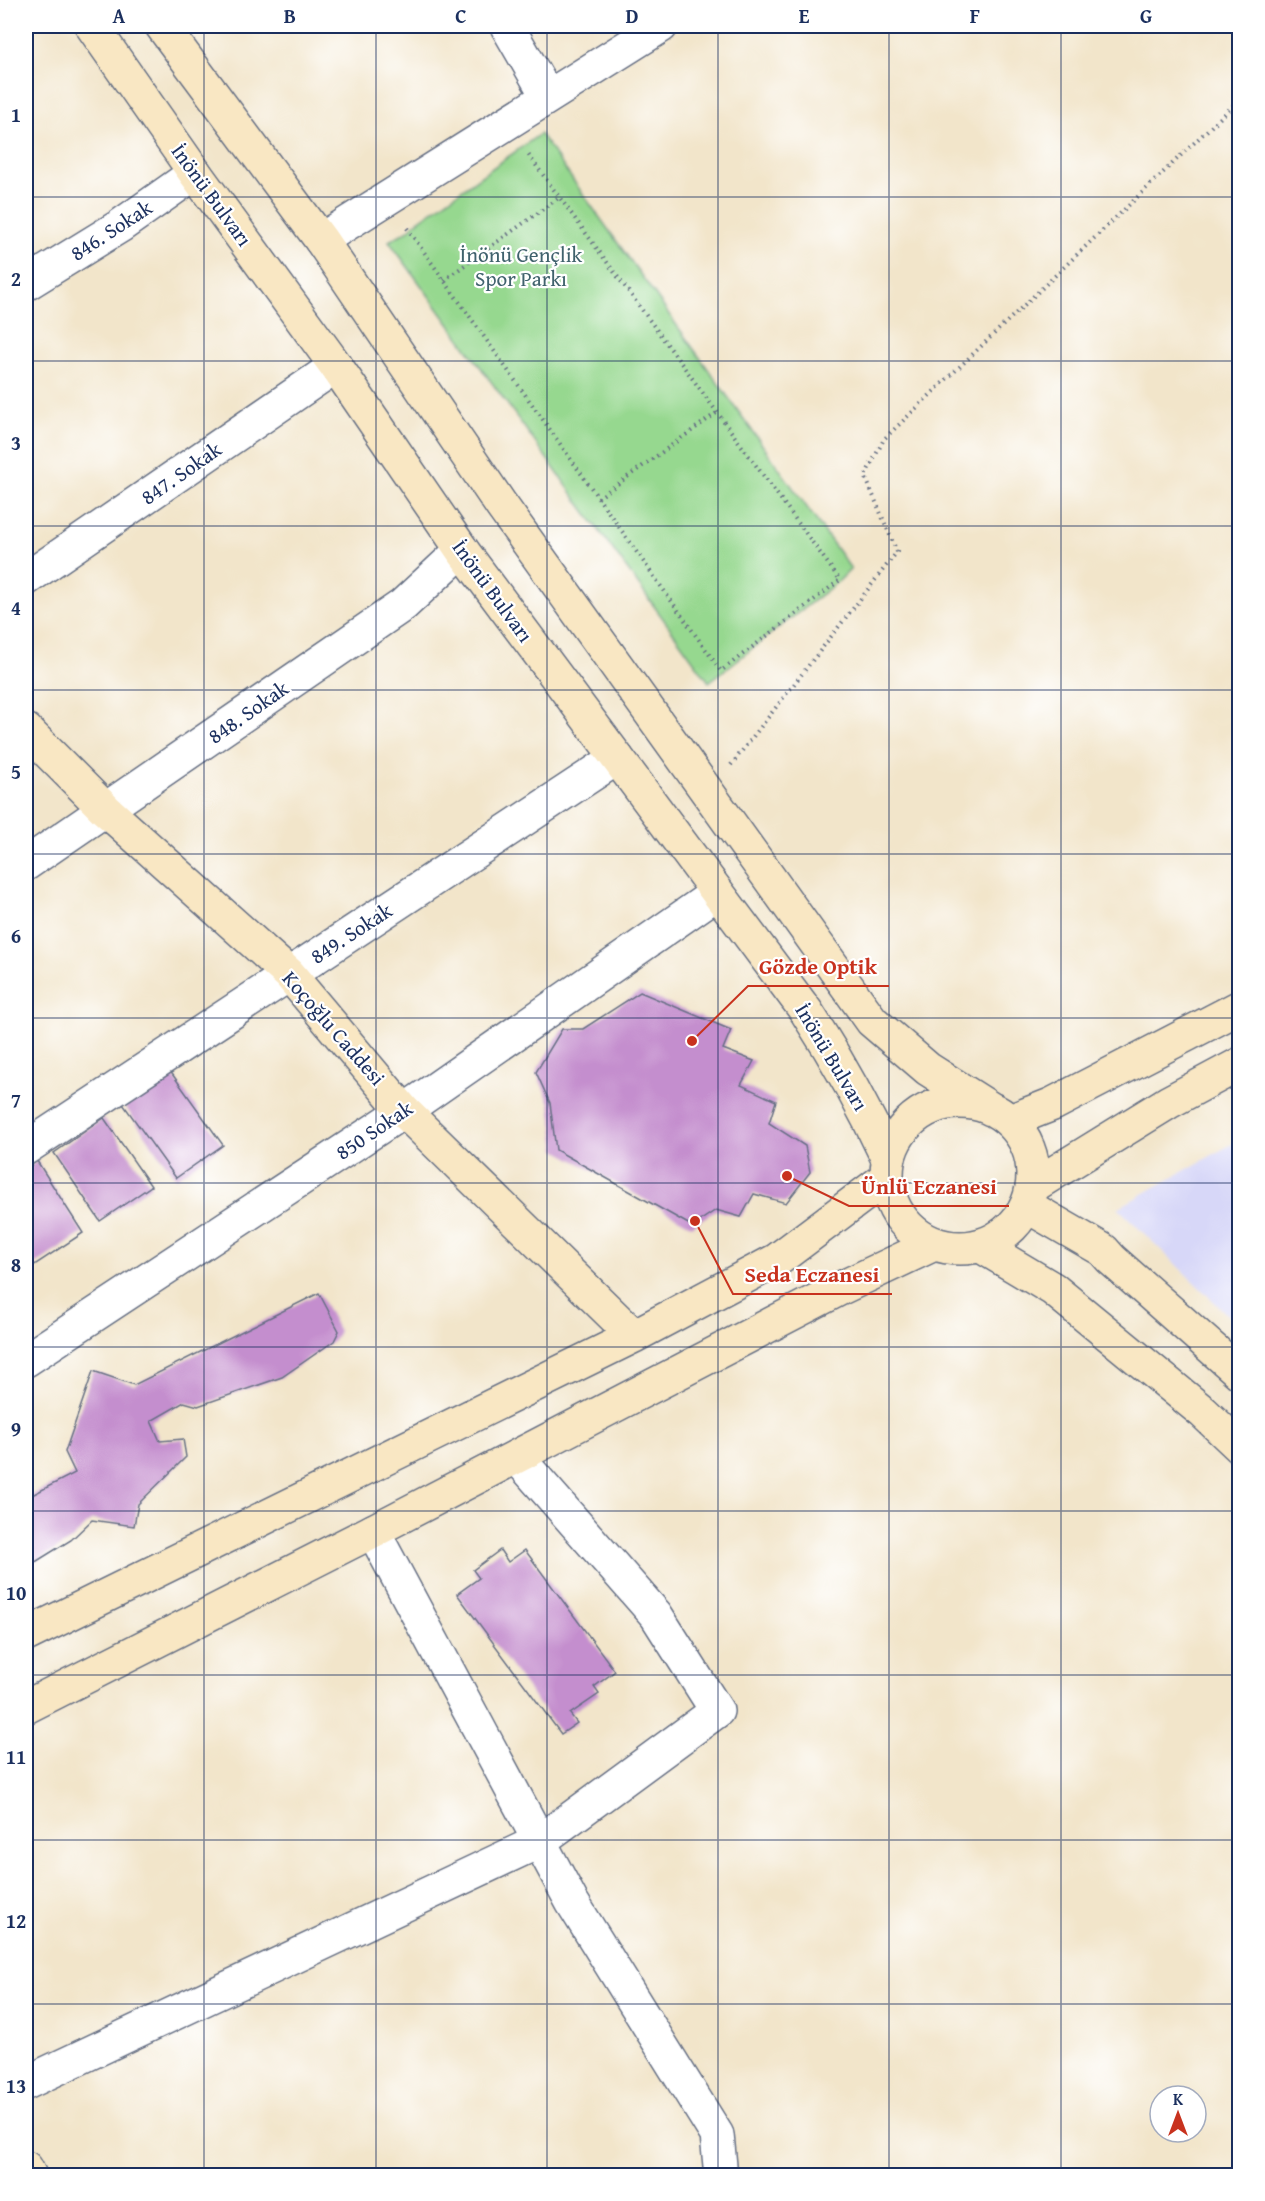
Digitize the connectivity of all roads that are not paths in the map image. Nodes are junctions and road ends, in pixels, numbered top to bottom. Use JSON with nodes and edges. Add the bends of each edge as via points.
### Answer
{"nodes":[{"id":1,"x":92,"y":26,"type":"edge"},
{"id":2,"x":162,"y":26,"type":"edge"},
{"id":3,"x":507,"y":26,"type":"edge"},
{"id":4,"x":661,"y":26,"type":"edge"},
{"id":5,"x":548,"y":97,"type":"junction"},
{"id":6,"x":195,"y":173,"type":"junction"},
{"id":7,"x":321,"y":240,"type":"junction"},
{"id":8,"x":26,"y":284,"type":"edge"},
{"id":9,"x":336,"y":366,"type":"junction"},
{"id":10,"x":462,"y":550,"type":"junction"},
{"id":11,"x":26,"y":579,"type":"edge"},
{"id":12,"x":26,"y":730,"type":"edge"},
{"id":13,"x":617,"y":758,"type":"junction"},
{"id":14,"x":106,"y":810,"type":"junction"},
{"id":15,"x":26,"y":864,"type":"edge"},
{"id":16,"x":717,"y":893,"type":"junction"},
{"id":17,"x":289,"y":974,"type":"junction"},
{"id":18,"x":1239,"y":1007,"type":"edge"},
{"id":19,"x":1239,"y":1064,"type":"edge"},
{"id":20,"x":404,"y":1111,"type":"junction"},
{"id":21,"x":1000,"y":1115,"type":"junction"},
{"id":22,"x":26,"y":1148,"type":"edge"},
{"id":23,"x":887,"y":1169,"type":"junction"},
{"id":24,"x":1030,"y":1196,"type":"junction"},
{"id":25,"x":934,"y":1244,"type":"junction"},
{"id":26,"x":981,"y":1246,"type":"junction"},
{"id":27,"x":633,"y":1336,"type":"junction"},
{"id":28,"x":26,"y":1360,"type":"edge"},
{"id":29,"x":1239,"y":1373,"type":"edge"},
{"id":30,"x":1239,"y":1447,"type":"edge"},
{"id":31,"x":517,"y":1457,"type":"junction"},
{"id":32,"x":373,"y":1531,"type":"junction"},
{"id":33,"x":26,"y":1635,"type":"edge"},
{"id":34,"x":26,"y":1707,"type":"edge"},
{"id":35,"x":540,"y":1841,"type":"junction"},
{"id":36,"x":26,"y":2083,"type":"edge"},
{"id":37,"x":26,"y":2168,"type":"edge"},
{"id":38,"x":30,"y":2175,"type":"edge"},
{"id":39,"x":721,"y":2175,"type":"edge"}],
"edges":[{"from":1,"to":6,"type":"main road","name":"İnönü Bulvarı"},
{"from":2,"to":7,"type":"main road"},
{"from":3,"to":5,"type":"street"},
{"from":4,"to":5,"type":"street"},
{"from":5,"to":7,"type":"street"},
{"from":6,"to":8,"type":"street","name":"846. Sokak","via":[[120,226]]},
{"from":6,"to":9,"type":"main road","name":"İnönü Bulvarı"},
{"from":7,"to":21,"type":"main road","via":[[501,506],[872,1021],[928,1069]]},
{"from":9,"to":10,"type":"main road","name":"İnönü Bulvarı"},
{"from":9,"to":11,"type":"street","name":"847. Sokak"},
{"from":10,"to":13,"type":"main road","name":"İnönü Bulvarı"},
{"from":10,"to":14,"type":"street","name":"848. Sokak","via":[[403,605]]},
{"from":12,"to":14,"type":"main road","name":"Koçoğlu Caddesi"},
{"from":13,"to":16,"type":"main road","name":"İnönü Bulvarı"},
{"from":13,"to":17,"type":"street","name":"849. Sokak"},
{"from":14,"to":15,"type":"street","name":"848. Sokak"},
{"from":14,"to":17,"type":"main road","name":"Koçoğlu Caddesi"},
{"from":16,"to":20,"type":"street","name":"850 Sokak"},
{"from":16,"to":23,"type":"main road","name":"İnönü Bulvarı","via":[[806,1011],[839,1062],[868,1116]]},
{"from":17,"to":20,"type":"main road","name":"Koçoğlu Caddesi"},
{"from":17,"to":22,"type":"street","name":"849. Sokak"},
{"from":18,"to":21,"type":"main road","via":[[1053,1104]]},
{"from":19,"to":24,"type":"main road","via":[[1169,1102]]},
{"from":20,"to":27,"type":"main road","name":"Koçoğlu Caddesi"},
{"from":20,"to":28,"type":"street","name":"850 Sokak"},
{"from":21,"to":23,"type":"main road","via":[[970,1102],[947,1103],[926,1110],[894,1142]]},
{"from":21,"to":24,"type":"main road","via":[[1025,1140],[1032,1162]]},
{"from":23,"to":25,"type":"main road","via":[[890,1199],[900,1219],[915,1234]]},
{"from":23,"to":27,"type":"main road","via":[[777,1260]]},
{"from":24,"to":26,"type":"main road","via":[[1016,1223]]},
{"from":24,"to":29,"type":"main road","via":[[1103,1250]]},
{"from":25,"to":26,"type":"main road","via":[[957,1249]]},
{"from":25,"to":31,"type":"main road","via":[[841,1288]]},
{"from":26,"to":30,"type":"main road","via":[[1053,1289],[1203,1412]]},
{"from":27,"to":33,"type":"main road"},
{"from":31,"to":32,"type":"main road"},
{"from":31,"to":35,"type":"street","via":[[656,1615],[717,1711]]},
{"from":32,"to":34,"type":"main road"},
{"from":32,"to":35,"type":"street"},
{"from":35,"to":36,"type":"street"},
{"from":35,"to":39,"type":"street","via":[[572,1902],[717,2135]]},
{"from":37,"to":38,"type":"main road"}]}
